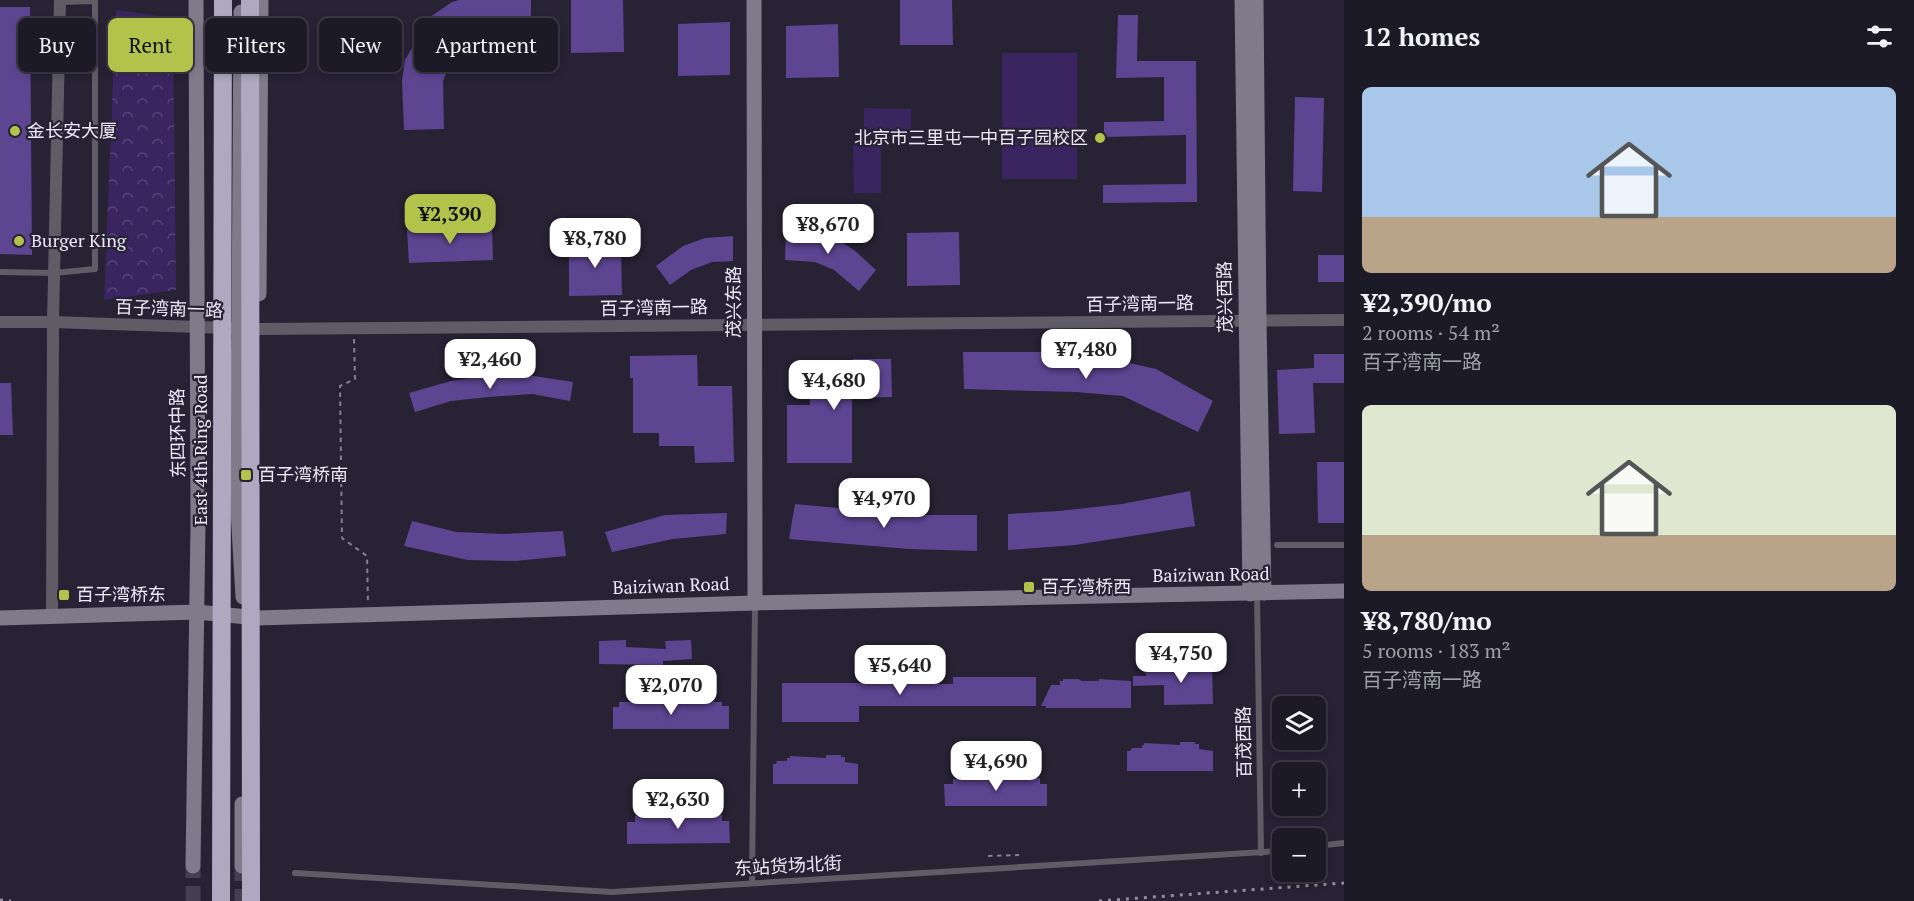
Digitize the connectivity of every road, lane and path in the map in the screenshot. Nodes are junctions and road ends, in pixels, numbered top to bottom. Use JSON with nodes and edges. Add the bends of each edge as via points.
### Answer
{"nodes":[{"id":1,"x":196,"y":0,"type":"edge"},
{"id":2,"x":216,"y":0,"type":"edge"},
{"id":3,"x":223,"y":0,"type":"edge"},
{"id":4,"x":241,"y":0,"type":"edge"},
{"id":5,"x":250,"y":0,"type":"edge"},
{"id":6,"x":261,"y":0,"type":"edge"},
{"id":7,"x":754,"y":0,"type":"edge"},
{"id":8,"x":1242,"y":0,"type":"edge"},
{"id":9,"x":1256,"y":0,"type":"edge"},
{"id":10,"x":60,"y":1,"type":"edge"},
{"id":11,"x":0,"y":272,"type":"edge"},
{"id":12,"x":54,"y":273,"type":"junction"},
{"id":13,"x":1344,"y":320,"type":"edge"},
{"id":14,"x":1252,"y":321,"type":"junction"},
{"id":15,"x":0,"y":322,"type":"edge"},
{"id":16,"x":53,"y":322,"type":"junction"},
{"id":17,"x":754,"y":325,"type":"junction"},
{"id":18,"x":196,"y":327,"type":"junction"},
{"id":19,"x":215,"y":329,"type":"junction"},
{"id":20,"x":239,"y":329,"type":"junction"},
{"id":21,"x":259,"y":329,"type":"junction"},
{"id":22,"x":354,"y":329,"type":"junction"},
{"id":23,"x":1277,"y":545,"type":"dead end"},
{"id":24,"x":1344,"y":545,"type":"edge"},
{"id":25,"x":1344,"y":591,"type":"edge"},
{"id":26,"x":1257,"y":594,"type":"junction"},
{"id":27,"x":755,"y":603,"type":"junction"},
{"id":28,"x":197,"y":612,"type":"junction"},
{"id":29,"x":214,"y":614,"type":"junction"},
{"id":30,"x":369,"y":615,"type":"junction"},
{"id":31,"x":52,"y":616,"type":"junction"},
{"id":32,"x":251,"y":617,"type":"junction"},
{"id":33,"x":0,"y":618,"type":"edge"},
{"id":34,"x":1344,"y":843,"type":"edge"},
{"id":35,"x":1326,"y":845,"type":"edge"},
{"id":36,"x":1272,"y":851,"type":"edge"},
{"id":37,"x":1261,"y":853,"type":"junction"},
{"id":38,"x":1019,"y":855,"type":"dead end"},
{"id":39,"x":988,"y":856,"type":"dead end"},
{"id":40,"x":222,"y":865,"type":"dead end"},
{"id":41,"x":249,"y":865,"type":"tunnel mouth"},
{"id":42,"x":194,"y":866,"type":"tunnel mouth"},
{"id":43,"x":295,"y":873,"type":"dead end"},
{"id":44,"x":752,"y":883,"type":"junction"},
{"id":45,"x":221,"y":901,"type":"edge"},
{"id":46,"x":251,"y":901,"type":"edge"}],
"edges":[{"from":1,"to":18,"type":"main road","name":"东四环中路"},
{"from":2,"to":19,"type":"main road","name":"东四环中路"},
{"from":3,"to":45,"type":"highway","name":"East 4th Ring Road","bridge":true},
{"from":4,"to":20,"type":"main road"},
{"from":5,"to":46,"type":"highway","bridge":true},
{"from":6,"to":21,"type":"main road"},
{"from":7,"to":17,"type":"main road","name":"茂兴东路"},
{"from":8,"to":14,"type":"main road","name":"茂兴西路"},
{"from":9,"to":14,"type":"main road","name":"茂兴西路"},
{"from":10,"to":12,"type":"street"},
{"from":10,"to":12,"type":"lane","via":[[95,1],[95,269]]},
{"from":11,"to":12,"type":"lane"},
{"from":12,"to":16,"type":"street"},
{"from":13,"to":14,"type":"street","name":"百子湾南一路"},
{"from":14,"to":17,"type":"street","name":"百子湾南一路"},
{"from":14,"to":26,"type":"main road","name":"茂兴西路"},
{"from":15,"to":16,"type":"street","name":"百子湾南一路"},
{"from":16,"to":18,"type":"street","name":"百子湾南一路"},
{"from":16,"to":31,"type":"street"},
{"from":17,"to":22,"type":"street","name":"百子湾南一路"},
{"from":17,"to":27,"type":"main road","name":"茂兴东路"},
{"from":18,"to":19,"type":"street","name":"百子湾南一路"},
{"from":18,"to":28,"type":"main road","name":"东四环中路"},
{"from":19,"to":20,"type":"street","name":"百子湾南一路"},
{"from":19,"to":29,"type":"main road","name":"东四环中路"},
{"from":20,"to":21,"type":"street","name":"百子湾南一路"},
{"from":20,"to":32,"type":"main road","via":[[236,475]]},
{"from":21,"to":22,"type":"street","name":"百子湾南一路"},
{"from":21,"to":32,"type":"main road"},
{"from":22,"to":30,"type":"path","via":[[355,379],[340,386],[342,538],[366,556]]},
{"from":23,"to":24,"type":"lane"},
{"from":25,"to":26,"type":"main road","name":"Baiziwan Road"},
{"from":26,"to":27,"type":"main road","name":"Baiziwan Road"},
{"from":26,"to":37,"type":"lane","name":"百茂西路"},
{"from":27,"to":30,"type":"main road","name":"Baiziwan Road"},
{"from":27,"to":44,"type":"lane"},
{"from":28,"to":29,"type":"main road","name":"Baiziwan Road"},
{"from":28,"to":31,"type":"main road","name":"Baiziwan Road"},
{"from":28,"to":42,"type":"main road","name":"东四环中路"},
{"from":29,"to":32,"type":"main road","name":"Baiziwan Road"},
{"from":29,"to":40,"type":"main road","name":"东四环中路"},
{"from":30,"to":32,"type":"main road","name":"Baiziwan Road"},
{"from":31,"to":33,"type":"main road","name":"Baiziwan Road"},
{"from":32,"to":41,"type":"main road"},
{"from":34,"to":35,"type":"lane"},
{"from":36,"to":37,"type":"lane","name":"东站货场北街"},
{"from":37,"to":44,"type":"lane","name":"东站货场北街"},
{"from":38,"to":39,"type":"path"},
{"from":43,"to":44,"type":"lane","name":"东站货场北街","via":[[612,892]]}]}
